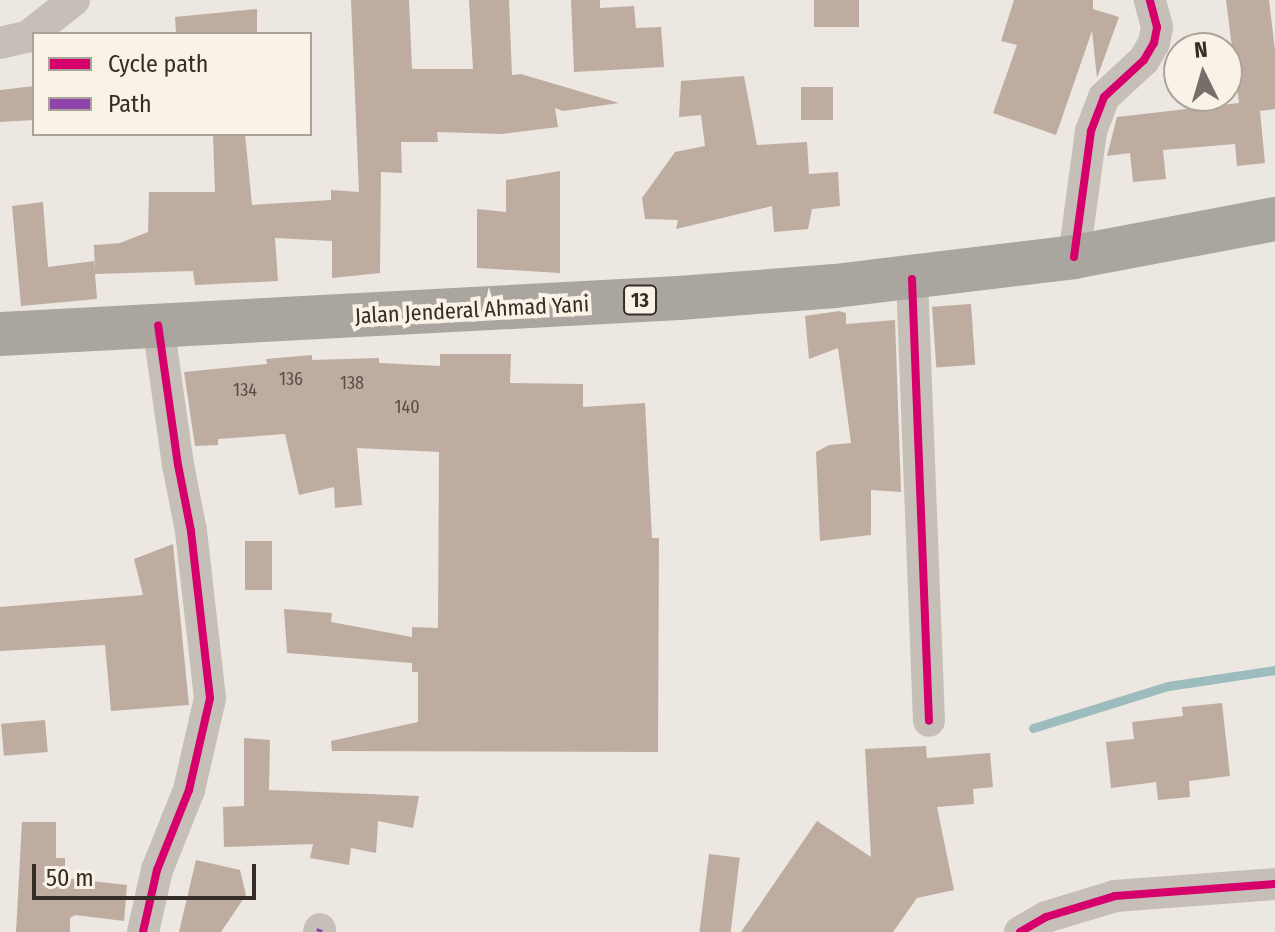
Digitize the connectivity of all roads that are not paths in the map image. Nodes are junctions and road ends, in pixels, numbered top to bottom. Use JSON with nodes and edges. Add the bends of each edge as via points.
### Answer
{"nodes":[{"id":1,"x":74,"y":0,"type":"edge"},
{"id":2,"x":1150,"y":0,"type":"edge"},
{"id":3,"x":33,"y":32,"type":"edge"},
{"id":4,"x":32,"y":33,"type":"edge"},
{"id":5,"x":0,"y":43,"type":"edge"},
{"id":6,"x":1275,"y":219,"type":"edge"},
{"id":7,"x":1074,"y":257,"type":"junction"},
{"id":8,"x":912,"y":279,"type":"junction"},
{"id":9,"x":158,"y":325,"type":"junction"},
{"id":10,"x":0,"y":334,"type":"edge"},
{"id":11,"x":929,"y":721,"type":"dead end"},
{"id":12,"x":1275,"y":884,"type":"edge"},
{"id":13,"x":143,"y":932,"type":"edge"},
{"id":14,"x":1020,"y":932,"type":"edge"}],
"edges":[{"from":1,"to":3,"type":"street"},
{"from":2,"to":7,"type":"street","via":[[1157,27],[1154,43],[1144,60],[1104,97],[1091,131]]},
{"from":4,"to":5,"type":"street"},
{"from":6,"to":7,"type":"highway","name":"Jalan Jenderal Ahmad Yani","number":"13"},
{"from":7,"to":8,"type":"highway","name":"Jalan Jenderal Ahmad Yani","number":"13"},
{"from":8,"to":9,"type":"highway","name":"Jalan Jenderal Ahmad Yani","number":"13","via":[[663,299]]},
{"from":8,"to":11,"type":"street"},
{"from":9,"to":10,"type":"highway","name":"Jalan Jenderal Ahmad Yani","number":"13"},
{"from":9,"to":13,"type":"street","via":[[191,531],[210,698],[189,790],[157,870]]},
{"from":12,"to":14,"type":"street","via":[[1115,896],[1046,917]]}]}
